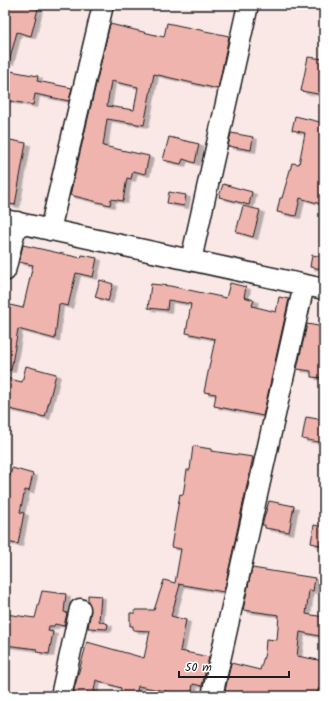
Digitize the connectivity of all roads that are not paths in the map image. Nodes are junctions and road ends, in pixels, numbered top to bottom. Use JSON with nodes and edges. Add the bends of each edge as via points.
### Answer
{"nodes":[{"id":1,"x":103,"y":5,"type":"edge"},
{"id":2,"x":248,"y":5,"type":"edge"},
{"id":3,"x":11,"y":221,"type":"edge"},
{"id":4,"x":50,"y":230,"type":"junction"},
{"id":5,"x":191,"y":260,"type":"junction"},
{"id":6,"x":5,"y":271,"type":"edge"},
{"id":7,"x":304,"y":285,"type":"junction"},
{"id":8,"x":324,"y":289,"type":"edge"},
{"id":9,"x":80,"y":609,"type":"dead end"},
{"id":10,"x":61,"y":696,"type":"edge"},
{"id":11,"x":212,"y":696,"type":"edge"}],
"edges":[{"from":1,"to":4,"type":"street"},
{"from":2,"to":5,"type":"street"},
{"from":3,"to":4,"type":"street"},
{"from":3,"to":6,"type":"street"},
{"from":4,"to":5,"type":"street"},
{"from":5,"to":7,"type":"street"},
{"from":7,"to":8,"type":"street"},
{"from":7,"to":11,"type":"street"},
{"from":9,"to":10,"type":"street"}]}
